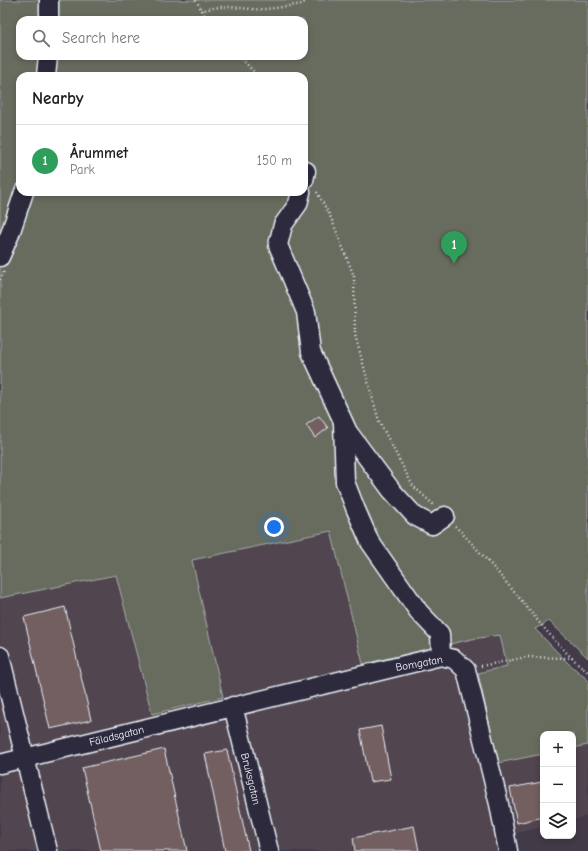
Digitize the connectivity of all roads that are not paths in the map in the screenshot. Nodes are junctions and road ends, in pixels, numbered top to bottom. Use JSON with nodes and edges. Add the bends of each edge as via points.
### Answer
{"nodes":[{"id":1,"x":49,"y":0,"type":"edge"},
{"id":2,"x":49,"y":16,"type":"edge"},
{"id":3,"x":48,"y":60,"type":"edge"},
{"id":4,"x":46,"y":72,"type":"edge"},
{"id":5,"x":23,"y":196,"type":"edge"},
{"id":6,"x":300,"y":196,"type":"edge"},
{"id":7,"x":0,"y":257,"type":"edge"},
{"id":8,"x":343,"y":420,"type":"junction"},
{"id":9,"x":445,"y":516,"type":"road end"},
{"id":10,"x":0,"y":656,"type":"edge"},
{"id":11,"x":441,"y":656,"type":"junction"},
{"id":12,"x":234,"y":706,"type":"junction"},
{"id":13,"x":25,"y":758,"type":"junction"},
{"id":14,"x":0,"y":764,"type":"edge"},
{"id":15,"x":48,"y":851,"type":"edge"},
{"id":16,"x":269,"y":851,"type":"edge"},
{"id":17,"x":507,"y":851,"type":"edge"}],
"edges":[{"from":1,"to":2,"type":"street"},
{"from":3,"to":4,"type":"street"},
{"from":5,"to":7,"type":"street"},
{"from":6,"to":8,"type":"street","via":[[298,204],[284,225],[278,245],[306,312],[311,352]]},
{"from":8,"to":9,"type":"street","via":[[348,432],[392,491],[415,516],[432,525]]},
{"from":8,"to":11,"type":"street","via":[[345,482],[356,510],[370,542],[419,612],[440,634]]},
{"from":10,"to":13,"type":"street"},
{"from":11,"to":12,"type":"street","name":"Bomgatan"},
{"from":11,"to":17,"type":"street","name":"Bomgatan","via":[[454,659],[466,670],[499,804]]},
{"from":12,"to":13,"type":"street","name":"Fäladsgatan"},
{"from":12,"to":16,"type":"street","name":"Bruksgatan"},
{"from":13,"to":14,"type":"street","name":"Fäladsgatan"},
{"from":13,"to":15,"type":"street"}]}
